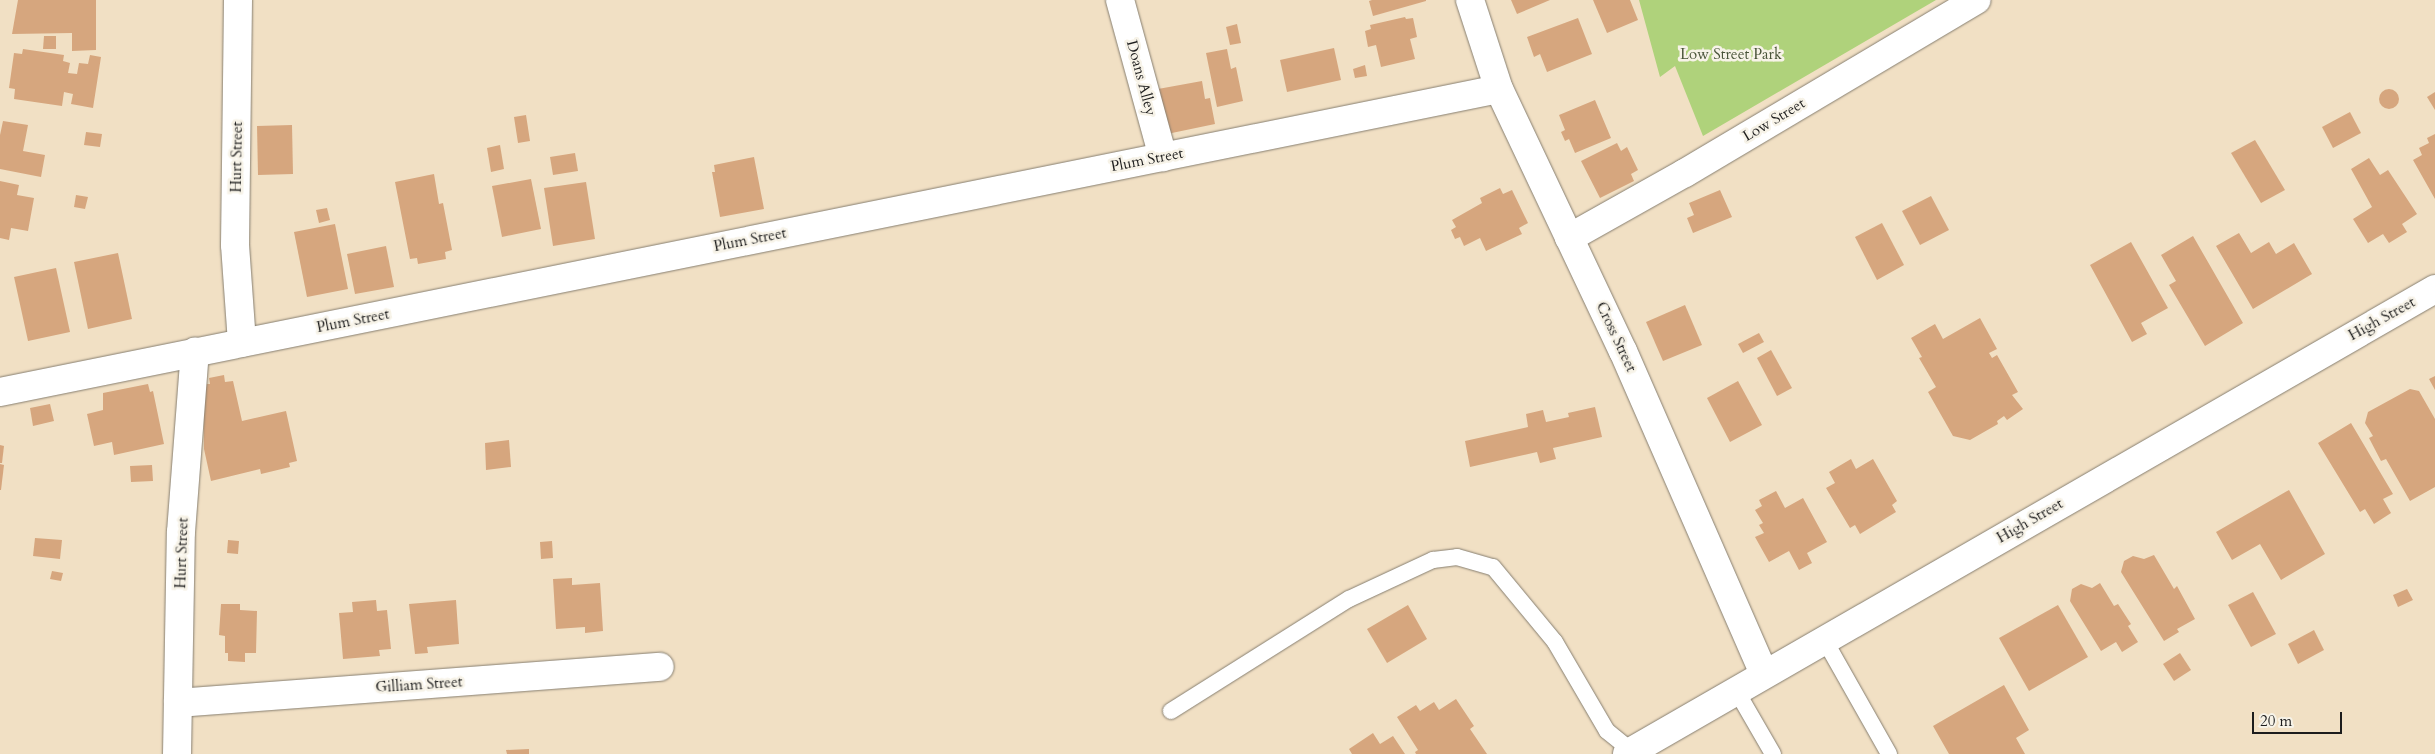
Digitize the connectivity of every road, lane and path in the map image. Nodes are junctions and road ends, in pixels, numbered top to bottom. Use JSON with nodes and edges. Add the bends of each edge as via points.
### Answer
{"nodes":[{"id":1,"x":238,"y":0,"type":"edge"},
{"id":2,"x":1120,"y":0,"type":"edge"},
{"id":3,"x":1470,"y":0,"type":"edge"},
{"id":4,"x":1976,"y":0,"type":"edge"},
{"id":5,"x":1499,"y":88,"type":"junction"},
{"id":6,"x":1162,"y":157,"type":"junction"},
{"id":7,"x":1569,"y":238,"type":"junction"},
{"id":8,"x":2435,"y":289,"type":"edge"},
{"id":9,"x":242,"y":343,"type":"junction"},
{"id":10,"x":195,"y":352,"type":"junction"},
{"id":11,"x":0,"y":392,"type":"edge"},
{"id":12,"x":1824,"y":639,"type":"junction"},
{"id":13,"x":660,"y":668,"type":"dead end"},
{"id":14,"x":1764,"y":674,"type":"junction"},
{"id":15,"x":1736,"y":690,"type":"junction"},
{"id":16,"x":178,"y":703,"type":"junction"},
{"id":17,"x":1171,"y":711,"type":"dead end"},
{"id":18,"x":1631,"y":753,"type":"edge"},
{"id":19,"x":177,"y":754,"type":"edge"},
{"id":20,"x":1773,"y":754,"type":"edge"},
{"id":21,"x":1889,"y":754,"type":"edge"}],
"edges":[{"from":1,"to":9,"type":"street","name":"Hurt Street","via":[[235,245]]},
{"from":2,"to":6,"type":"street","name":"Doans Alley"},
{"from":3,"to":5,"type":"street","name":"Cross Street"},
{"from":4,"to":7,"type":"street","name":"Low Street"},
{"from":5,"to":6,"type":"street","name":"Plum Street"},
{"from":5,"to":7,"type":"street","name":"Cross Street"},
{"from":6,"to":9,"type":"street","name":"Plum Street"},
{"from":7,"to":14,"type":"street","name":"Cross Street","via":[[1627,360]]},
{"from":8,"to":12,"type":"street","name":"High Street"},
{"from":9,"to":10,"type":"street","name":"Plum Street"},
{"from":10,"to":11,"type":"street","name":"Plum Street"},
{"from":10,"to":16,"type":"street","name":"Hurt Street","via":[[181,532]]},
{"from":12,"to":14,"type":"street","name":"High Street"},
{"from":12,"to":21,"type":"lane"},
{"from":13,"to":16,"type":"street","name":"Gilliam Street"},
{"from":14,"to":15,"type":"street","name":"High Street"},
{"from":15,"to":18,"type":"street","name":"High Street"},
{"from":15,"to":20,"type":"lane"},
{"from":16,"to":19,"type":"street","name":"Hurt Street"},
{"from":17,"to":18,"type":"lane","via":[[1349,599],[1433,560],[1457,557],[1493,567],[1555,642],[1607,731]]}]}
